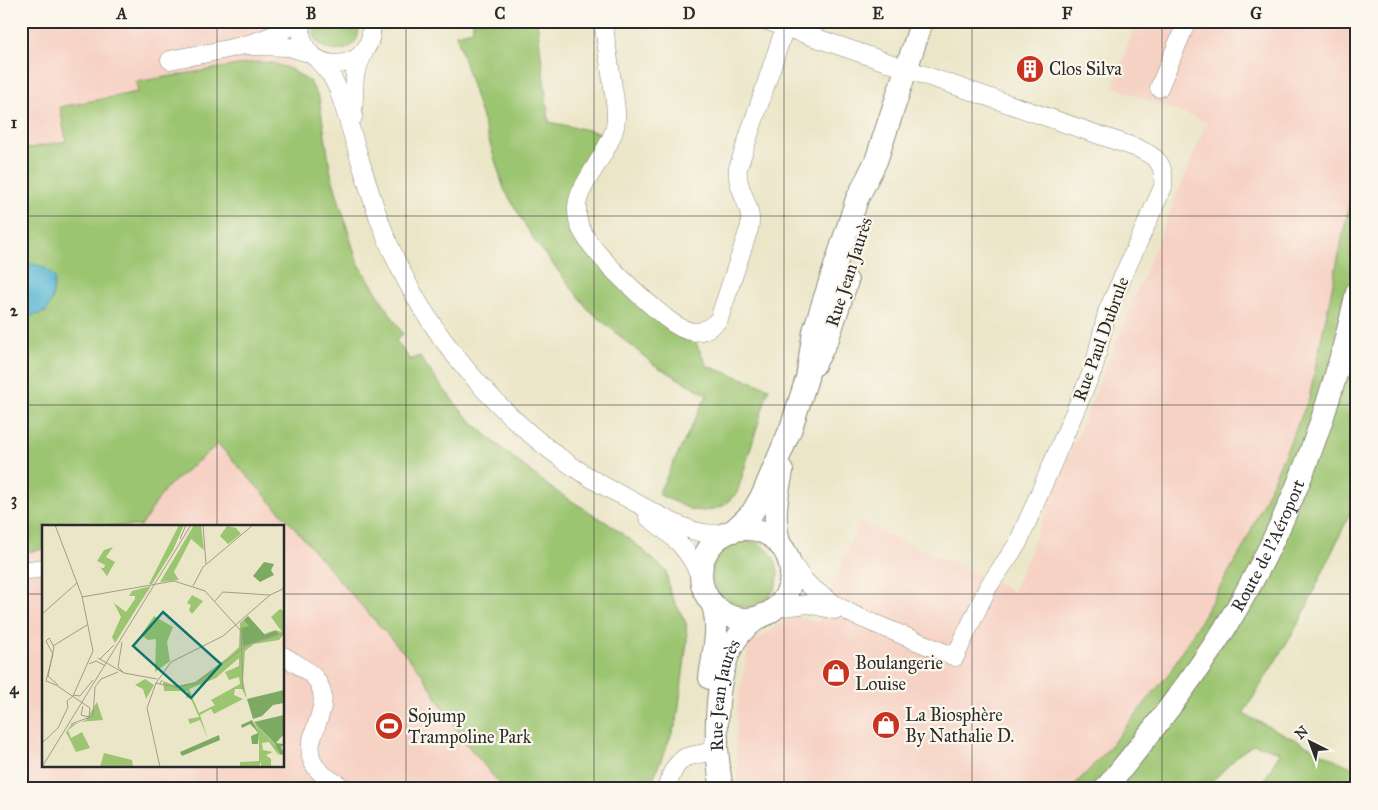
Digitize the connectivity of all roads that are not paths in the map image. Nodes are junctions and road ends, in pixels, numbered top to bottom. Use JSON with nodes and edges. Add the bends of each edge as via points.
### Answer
{"nodes":[{"id":1,"x":300,"y":21,"type":"edge"},
{"id":2,"x":371,"y":21,"type":"edge"},
{"id":3,"x":385,"y":21,"type":"edge"},
{"id":4,"x":603,"y":21,"type":"edge"},
{"id":5,"x":767,"y":21,"type":"edge"},
{"id":6,"x":922,"y":21,"type":"edge"},
{"id":7,"x":1187,"y":21,"type":"edge"},
{"id":8,"x":786,"y":24,"type":"edge"},
{"id":9,"x":242,"y":46,"type":"junction"},
{"id":10,"x":367,"y":46,"type":"junction"},
{"id":11,"x":314,"y":56,"type":"junction"},
{"id":12,"x":170,"y":60,"type":"dead end"},
{"id":13,"x":906,"y":70,"type":"junction"},
{"id":14,"x":1159,"y":88,"type":"dead end"},
{"id":15,"x":355,"y":142,"type":"junction"},
{"id":16,"x":1357,"y":292,"type":"edge"},
{"id":17,"x":791,"y":428,"type":"junction"},
{"id":18,"x":616,"y":492,"type":"junction"},
{"id":19,"x":733,"y":531,"type":"junction"},
{"id":20,"x":783,"y":550,"type":"junction"},
{"id":21,"x":42,"y":568,"type":"edge"},
{"id":22,"x":21,"y":572,"type":"edge"},
{"id":23,"x":701,"y":580,"type":"junction"},
{"id":24,"x":712,"y":603,"type":"junction"},
{"id":25,"x":769,"y":611,"type":"junction"},
{"id":26,"x":854,"y":615,"type":"junction"},
{"id":27,"x":285,"y":657,"type":"edge"},
{"id":28,"x":712,"y":752,"type":"junction"},
{"id":29,"x":1121,"y":770,"type":"junction"},
{"id":30,"x":346,"y":789,"type":"edge"},
{"id":31,"x":666,"y":789,"type":"edge"},
{"id":32,"x":710,"y":789,"type":"edge"},
{"id":33,"x":722,"y":789,"type":"edge"},
{"id":34,"x":1101,"y":789,"type":"edge"},
{"id":35,"x":1105,"y":789,"type":"edge"}],
"edges":[{"from":1,"to":9,"type":"street"},
{"from":1,"to":11,"type":"street","via":[[304,44]]},
{"from":2,"to":10,"type":"street"},
{"from":3,"to":10,"type":"street"},
{"from":4,"to":8,"type":"street","via":[[616,110],[615,126],[580,194],[577,209],[579,225],[629,285],[679,328],[695,332],[702,332],[719,320],[750,229],[751,217],[738,182],[738,168]]},
{"from":5,"to":8,"type":"street"},
{"from":6,"to":13,"type":"main road","name":"Rue Jean Jaurès"},
{"from":7,"to":14,"type":"street"},
{"from":8,"to":13,"type":"street"},
{"from":9,"to":11,"type":"street","via":[[289,48]]},
{"from":9,"to":12,"type":"street"},
{"from":10,"to":11,"type":"street","via":[[354,60],[342,64],[328,64]]},
{"from":10,"to":15,"type":"street","via":[[356,68]]},
{"from":11,"to":15,"type":"street","via":[[335,81]]},
{"from":13,"to":17,"type":"main road","name":"Rue Jean Jaurès","via":[[876,161],[857,199],[814,331],[807,378]]},
{"from":13,"to":26,"type":"street","name":"Rue Paul Dubrule","via":[[1137,148],[1160,164],[1164,174],[1163,188],[1107,312],[1094,367],[1018,543],[988,587],[955,657]]},
{"from":15,"to":18,"type":"street","via":[[371,198],[393,252],[416,298],[455,355],[491,396],[539,440]]},
{"from":16,"to":29,"type":"main road","name":"Route de l'Aéroport","via":[[1330,397],[1274,538],[1226,627]]},
{"from":17,"to":19,"type":"main road","name":"Rue Jean Jaurès","via":[[759,502]]},
{"from":17,"to":20,"type":"main road","name":"Rue Jean Jaurès","via":[[775,514]]},
{"from":18,"to":19,"type":"street","via":[[700,532]]},
{"from":18,"to":23,"type":"street","via":[[680,544],[693,559]]},
{"from":19,"to":20,"type":"main road","via":[[758,531],[770,536]]},
{"from":19,"to":23,"type":"main road","via":[[722,536],[708,550]]},
{"from":20,"to":25,"type":"main road","via":[[790,568],[788,587],[783,598]]},
{"from":20,"to":26,"type":"street","name":"Rue Paul Dubrule","via":[[812,588]]},
{"from":21,"to":22,"type":"street"},
{"from":23,"to":24,"type":"main road"},
{"from":24,"to":25,"type":"main road","via":[[732,616],[752,618]]},
{"from":24,"to":28,"type":"main road","name":"Rue Jean Jaurès","via":[[717,627],[706,703]]},
{"from":25,"to":26,"type":"street","name":"Rue Paul Dubrule","via":[[808,604]]},
{"from":25,"to":28,"type":"main road","name":"Rue Jean Jaurès","via":[[742,631],[726,659]]},
{"from":27,"to":30,"type":"street","via":[[310,674],[319,685],[322,709],[310,746],[312,760],[325,776]]},
{"from":28,"to":31,"type":"street","via":[[681,760]]},
{"from":28,"to":32,"type":"main road","name":"Rue Jean Jaurès"},
{"from":28,"to":33,"type":"main road","name":"Rue Jean Jaurès"},
{"from":29,"to":34,"type":"main road","name":"Route de l'Aéroport"},
{"from":29,"to":35,"type":"main road","name":"Route de l'Aéroport"}]}
